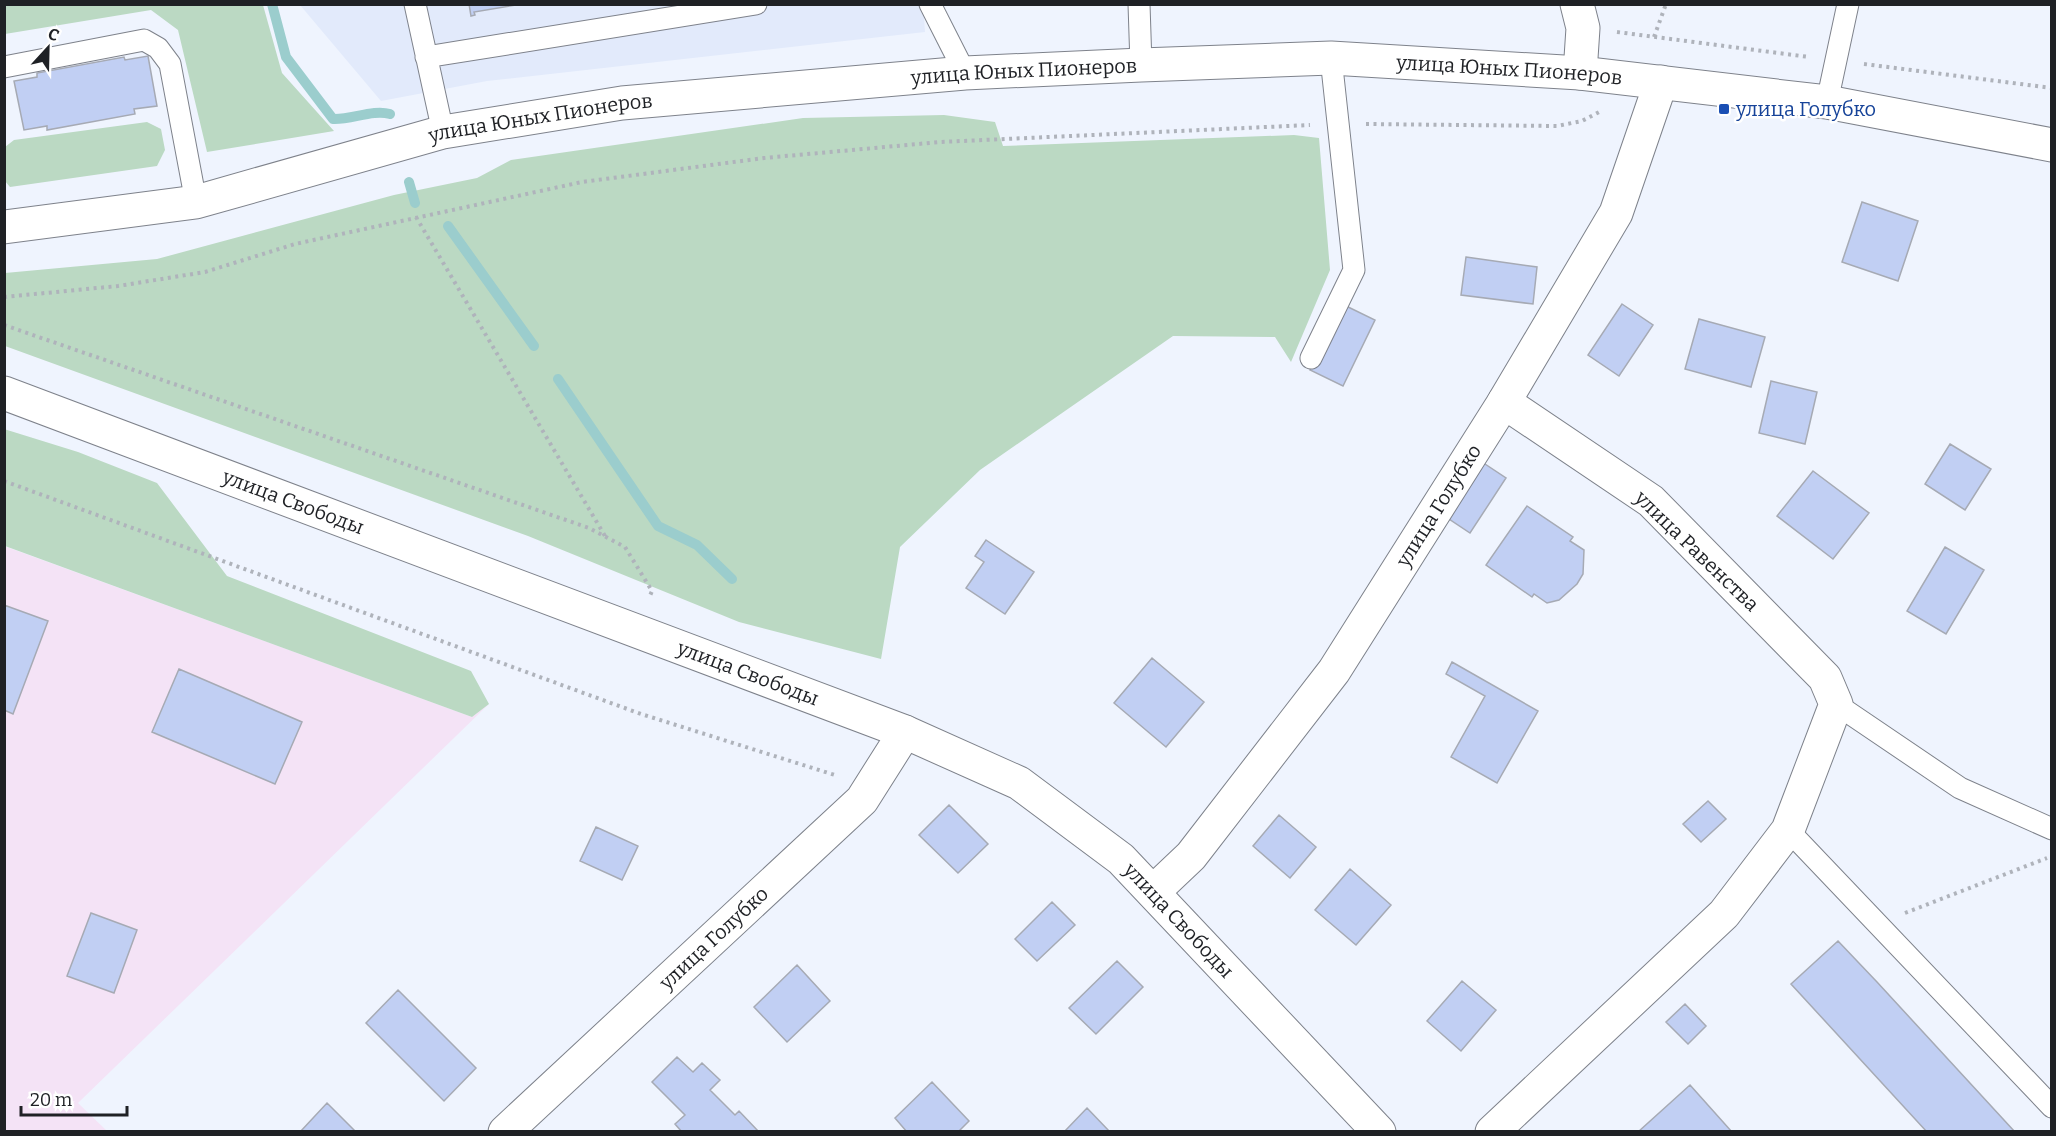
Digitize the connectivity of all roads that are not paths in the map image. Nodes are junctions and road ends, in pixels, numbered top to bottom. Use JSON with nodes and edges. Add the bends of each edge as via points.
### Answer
{"nodes":[{"id":1,"x":416,"y":4,"type":"edge"},
{"id":2,"x":756,"y":4,"type":"edge"},
{"id":3,"x":930,"y":4,"type":"edge"},
{"id":4,"x":1139,"y":4,"type":"edge"},
{"id":5,"x":1577,"y":4,"type":"edge"},
{"id":6,"x":1848,"y":4,"type":"edge"},
{"id":7,"x":426,"y":57,"type":"junction"},
{"id":8,"x":1331,"y":58,"type":"junction"},
{"id":9,"x":1141,"y":65,"type":"junction"},
{"id":10,"x":4,"y":67,"type":"edge"},
{"id":11,"x":965,"y":73,"type":"junction"},
{"id":12,"x":1580,"y":73,"type":"junction"},
{"id":13,"x":1661,"y":82,"type":"junction"},
{"id":14,"x":1827,"y":102,"type":"junction"},
{"id":15,"x":443,"y":132,"type":"junction"},
{"id":16,"x":2052,"y":145,"type":"edge"},
{"id":17,"x":195,"y":202,"type":"junction"},
{"id":18,"x":4,"y":227,"type":"edge"},
{"id":19,"x":1311,"y":358,"type":"dead end"},
{"id":20,"x":4,"y":393,"type":"edge"},
{"id":21,"x":1504,"y":402,"type":"junction"},
{"id":22,"x":1836,"y":704,"type":"junction"},
{"id":23,"x":905,"y":732,"type":"junction"},
{"id":24,"x":2052,"y":829,"type":"edge"},
{"id":25,"x":1788,"y":830,"type":"junction"},
{"id":26,"x":1153,"y":892,"type":"junction"},
{"id":27,"x":2052,"y":1107,"type":"edge"},
{"id":28,"x":505,"y":1131,"type":"edge"},
{"id":29,"x":1378,"y":1131,"type":"edge"},
{"id":30,"x":1491,"y":1131,"type":"edge"}],
"edges":[{"from":1,"to":7,"type":"lane"},
{"from":2,"to":7,"type":"lane"},
{"from":3,"to":11,"type":"lane"},
{"from":4,"to":9,"type":"lane"},
{"from":5,"to":12,"type":"main road","via":[[1583,28]]},
{"from":6,"to":14,"type":"lane"},
{"from":7,"to":15,"type":"lane"},
{"from":8,"to":9,"type":"main road","name":"улица Юных Пионеров"},
{"from":8,"to":12,"type":"main road","name":"улица Юных Пионеров"},
{"from":8,"to":19,"type":"lane","via":[[1354,270]]},
{"from":9,"to":11,"type":"main road","name":"улица Юных Пионеров"},
{"from":10,"to":17,"type":"lane","via":[[144,40],[158,48],[170,64]]},
{"from":11,"to":15,"type":"main road","name":"улица Юных Пионеров","via":[[622,104]]},
{"from":12,"to":13,"type":"main road","name":"улица Юных Пионеров"},
{"from":13,"to":14,"type":"main road","name":"улица Юных Пионеров"},
{"from":13,"to":21,"type":"main road","name":"улица Голубко","via":[[1616,213]]},
{"from":14,"to":16,"type":"main road","name":"улица Юных Пионеров"},
{"from":15,"to":17,"type":"main road","name":"улица Юных Пионеров"},
{"from":17,"to":18,"type":"main road","name":"улица Юных Пионеров"},
{"from":20,"to":23,"type":"main road","name":"улица Свободы"},
{"from":21,"to":22,"type":"main road","name":"улица Равенства","via":[[1651,501],[1825,678]]},
{"from":21,"to":26,"type":"main road","name":"улица Голубко","via":[[1334,671],[1191,856]]},
{"from":22,"to":24,"type":"lane","via":[[1960,788]]},
{"from":22,"to":25,"type":"main road"},
{"from":23,"to":26,"type":"main road","name":"улица Свободы","via":[[1018,783],[1121,859]]},
{"from":23,"to":28,"type":"main road","name":"улица Голубко","via":[[862,800]]},
{"from":25,"to":27,"type":"lane"},
{"from":25,"to":30,"type":"main road","via":[[1724,914]]},
{"from":26,"to":29,"type":"main road","name":"улица Свободы"}]}
